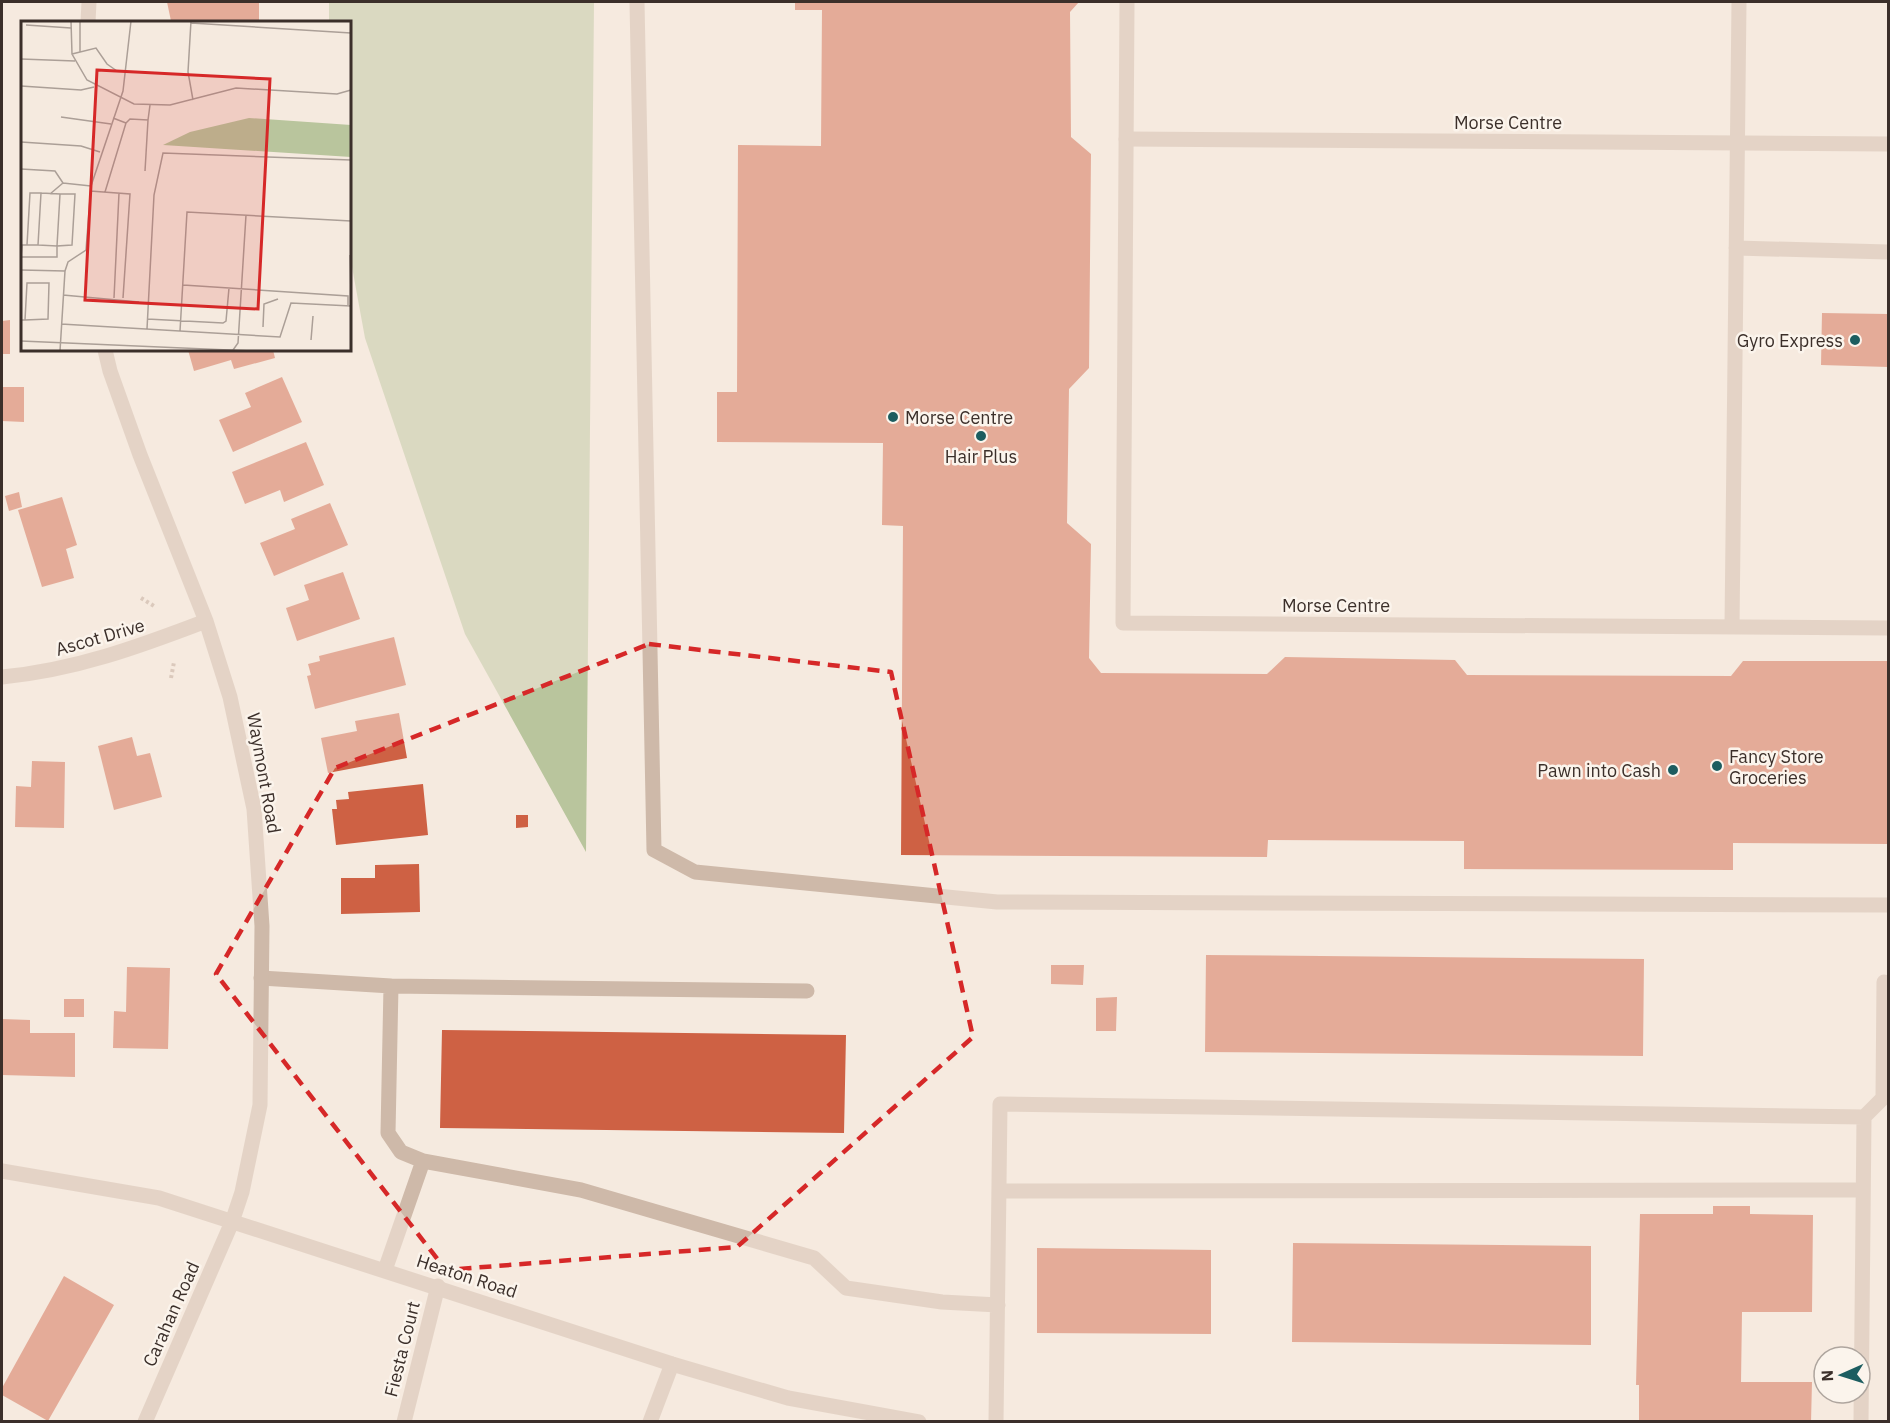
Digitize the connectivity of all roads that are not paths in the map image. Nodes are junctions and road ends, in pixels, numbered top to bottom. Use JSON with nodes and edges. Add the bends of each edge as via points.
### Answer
{"nodes":[{"id":1,"x":88,"y":2,"type":"edge"},
{"id":2,"x":637,"y":2,"type":"edge"},
{"id":3,"x":1127,"y":2,"type":"edge"},
{"id":4,"x":1739,"y":2,"type":"edge"},
{"id":5,"x":88,"y":21,"type":"edge"},
{"id":6,"x":1126,"y":139,"type":"junction"},
{"id":7,"x":1737,"y":143,"type":"junction"},
{"id":8,"x":1888,"y":144,"type":"edge"},
{"id":9,"x":1736,"y":248,"type":"junction"},
{"id":10,"x":1888,"y":252,"type":"edge"},
{"id":11,"x":105,"y":351,"type":"edge"},
{"id":12,"x":206,"y":621,"type":"junction"},
{"id":13,"x":1732,"y":627,"type":"junction"},
{"id":14,"x":1888,"y":628,"type":"edge"},
{"id":15,"x":2,"y":677,"type":"edge"},
{"id":16,"x":1888,"y":905,"type":"edge"},
{"id":17,"x":261,"y":978,"type":"junction"},
{"id":18,"x":1884,"y":982,"type":"dead end"},
{"id":19,"x":391,"y":986,"type":"junction"},
{"id":20,"x":807,"y":991,"type":"dead end"},
{"id":21,"x":1864,"y":1116,"type":"junction"},
{"id":22,"x":423,"y":1161,"type":"junction"},
{"id":23,"x":2,"y":1171,"type":"edge"},
{"id":24,"x":1863,"y":1190,"type":"junction"},
{"id":25,"x":999,"y":1191,"type":"junction"},
{"id":26,"x":232,"y":1221,"type":"junction"},
{"id":27,"x":385,"y":1270,"type":"junction"},
{"id":28,"x":438,"y":1286,"type":"junction"},
{"id":29,"x":998,"y":1305,"type":"junction"},
{"id":30,"x":672,"y":1364,"type":"junction"},
{"id":31,"x":145,"y":1422,"type":"edge"},
{"id":32,"x":404,"y":1422,"type":"edge"},
{"id":33,"x":650,"y":1422,"type":"edge"},
{"id":34,"x":919,"y":1422,"type":"edge"},
{"id":35,"x":996,"y":1422,"type":"edge"},
{"id":36,"x":1861,"y":1422,"type":"edge"}],
"edges":[{"from":1,"to":5,"type":"street"},
{"from":2,"to":16,"type":"street","via":[[654,850],[695,872],[997,902]]},
{"from":3,"to":6,"type":"street","name":"Morse Centre"},
{"from":4,"to":7,"type":"street"},
{"from":6,"to":7,"type":"street","name":"Morse Centre"},
{"from":6,"to":13,"type":"street","name":"Morse Centre","via":[[1123,623]]},
{"from":7,"to":8,"type":"street","name":"Morse Centre"},
{"from":7,"to":9,"type":"street"},
{"from":9,"to":10,"type":"street"},
{"from":9,"to":13,"type":"street"},
{"from":11,"to":12,"type":"street","name":"Waymont Road","via":[[140,455]]},
{"from":12,"to":15,"type":"street","name":"Ascot Drive","via":[[127,652],[45,673]]},
{"from":12,"to":17,"type":"street","name":"Waymont Road","via":[[230,697],[254,809],[262,926]]},
{"from":13,"to":14,"type":"street","name":"Morse Centre"},
{"from":17,"to":19,"type":"street"},
{"from":17,"to":26,"type":"street","name":"Waymont Road","via":[[260,1105]]},
{"from":18,"to":21,"type":"street","via":[[1883,1098]]},
{"from":19,"to":20,"type":"street"},
{"from":19,"to":22,"type":"street","via":[[388,1133],[401,1152]]},
{"from":21,"to":24,"type":"street"},
{"from":21,"to":25,"type":"street","via":[[1000,1104]]},
{"from":22,"to":27,"type":"street"},
{"from":22,"to":29,"type":"street","via":[[581,1190],[814,1258],[846,1288],[942,1302]]},
{"from":23,"to":26,"type":"street","name":"Heaton Road","via":[[159,1198]]},
{"from":24,"to":25,"type":"street"},
{"from":24,"to":36,"type":"street"},
{"from":25,"to":29,"type":"street"},
{"from":26,"to":27,"type":"street","name":"Heaton Road"},
{"from":26,"to":31,"type":"street","name":"Carahan Road"},
{"from":27,"to":28,"type":"street","name":"Heaton Road"},
{"from":28,"to":30,"type":"street","name":"Heaton Road"},
{"from":28,"to":32,"type":"street","name":"Fiesta Court"},
{"from":29,"to":35,"type":"street"},
{"from":30,"to":33,"type":"street"},
{"from":30,"to":34,"type":"street","name":"Heaton Road","via":[[788,1398]]}]}
